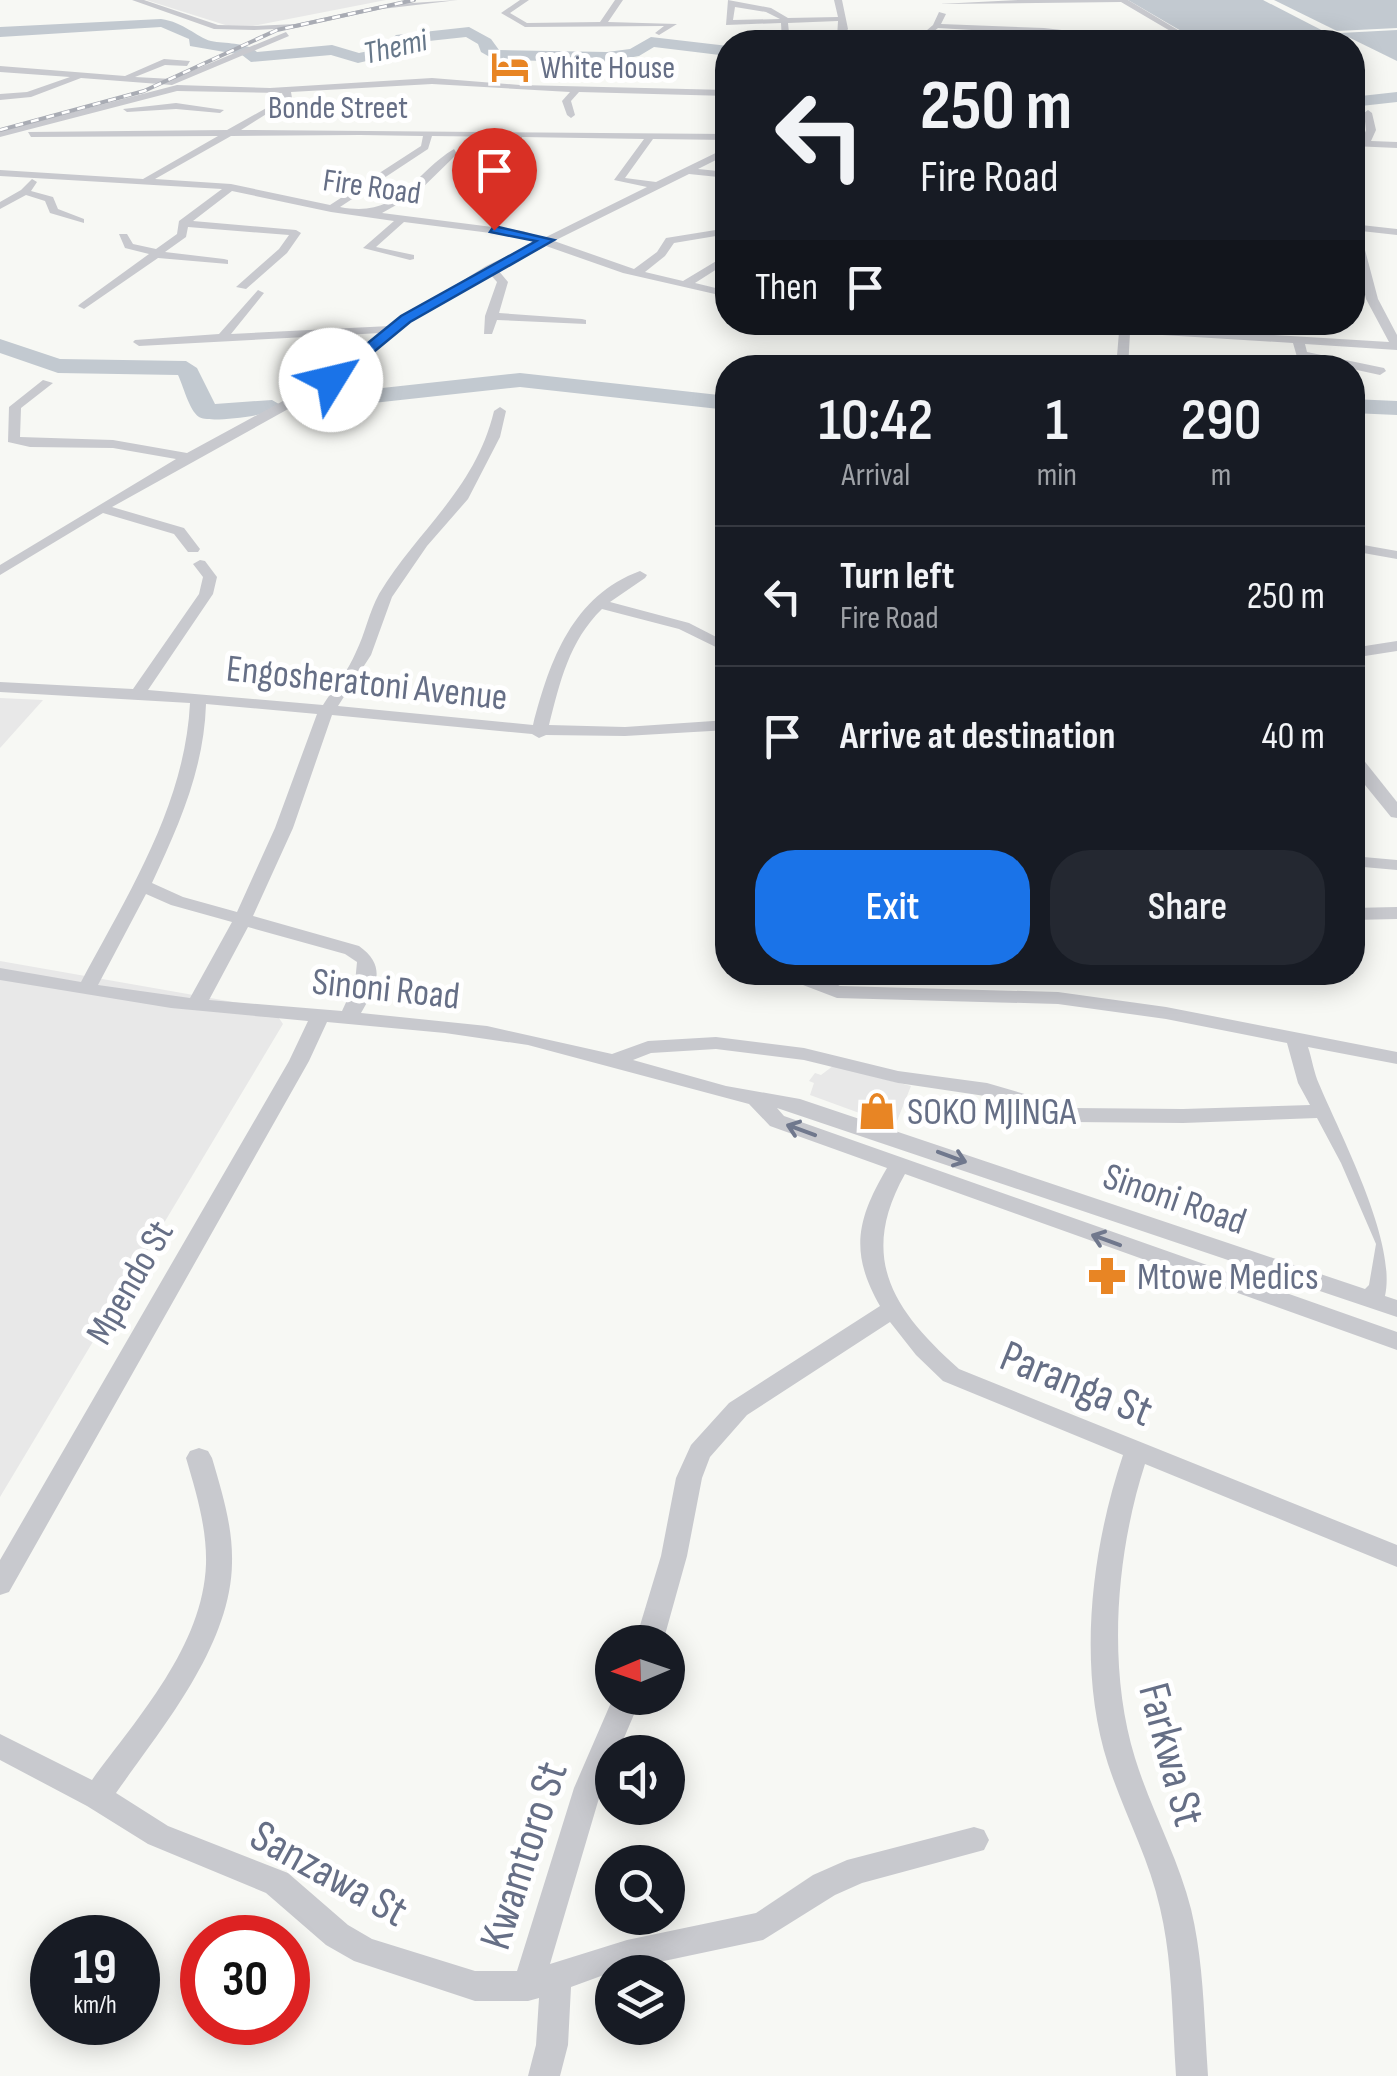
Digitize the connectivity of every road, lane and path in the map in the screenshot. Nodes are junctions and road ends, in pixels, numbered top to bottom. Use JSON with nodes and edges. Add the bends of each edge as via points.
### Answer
{"nodes":[{"id":1,"x":136,"y":0,"type":"edge"},
{"id":2,"x":454,"y":0,"type":"edge"},
{"id":3,"x":525,"y":0,"type":"edge"},
{"id":4,"x":620,"y":0,"type":"edge"},
{"id":5,"x":838,"y":0,"type":"edge"},
{"id":6,"x":1121,"y":0,"type":"edge"},
{"id":7,"x":731,"y":2,"type":"edge"},
{"id":8,"x":938,"y":2,"type":"edge"},
{"id":9,"x":982,"y":2,"type":"edge"},
{"id":10,"x":1090,"y":2,"type":"edge"},
{"id":11,"x":839,"y":19,"type":"junction"},
{"id":12,"x":315,"y":22,"type":"junction"},
{"id":13,"x":604,"y":22,"type":"junction"},
{"id":14,"x":787,"y":22,"type":"junction"},
{"id":15,"x":1050,"y":24,"type":"junction"},
{"id":16,"x":936,"y":26,"type":"junction"},
{"id":17,"x":787,"y":30,"type":"edge"},
{"id":18,"x":843,"y":30,"type":"edge"},
{"id":19,"x":931,"y":30,"type":"edge"},
{"id":20,"x":1044,"y":30,"type":"edge"},
{"id":21,"x":1077,"y":30,"type":"edge"},
{"id":22,"x":1173,"y":30,"type":"edge"},
{"id":23,"x":658,"y":32,"type":"dead end"},
{"id":24,"x":187,"y":63,"type":"dead end"},
{"id":25,"x":0,"y":69,"type":"edge"},
{"id":26,"x":89,"y":74,"type":"junction"},
{"id":27,"x":127,"y":76,"type":"junction"},
{"id":28,"x":174,"y":82,"type":"junction"},
{"id":29,"x":396,"y":82,"type":"junction"},
{"id":30,"x":501,"y":87,"type":"junction"},
{"id":31,"x":286,"y":90,"type":"junction"},
{"id":32,"x":576,"y":90,"type":"junction"},
{"id":33,"x":156,"y":91,"type":"junction"},
{"id":34,"x":715,"y":94,"type":"edge"},
{"id":35,"x":368,"y":96,"type":"dead end"},
{"id":36,"x":0,"y":97,"type":"edge"},
{"id":37,"x":494,"y":98,"type":"dead end"},
{"id":38,"x":220,"y":110,"type":"dead end"},
{"id":39,"x":90,"y":112,"type":"junction"},
{"id":40,"x":1368,"y":114,"type":"dead end"},
{"id":41,"x":571,"y":115,"type":"dead end"},
{"id":42,"x":168,"y":132,"type":"junction"},
{"id":43,"x":233,"y":132,"type":"junction"},
{"id":44,"x":428,"y":132,"type":"junction"},
{"id":45,"x":5,"y":133,"type":"edge"},
{"id":46,"x":518,"y":134,"type":"junction"},
{"id":47,"x":650,"y":135,"type":"junction"},
{"id":48,"x":715,"y":137,"type":"edge"},
{"id":49,"x":1365,"y":144,"type":"joint"},
{"id":50,"x":1397,"y":145,"type":"edge"},
{"id":51,"x":143,"y":150,"type":"dead end"},
{"id":52,"x":454,"y":152,"type":"dead end"},
{"id":53,"x":715,"y":156,"type":"edge"},
{"id":54,"x":688,"y":170,"type":"junction"},
{"id":55,"x":715,"y":173,"type":"edge"},
{"id":56,"x":0,"y":174,"type":"edge"},
{"id":57,"x":36,"y":176,"type":"junction"},
{"id":58,"x":146,"y":180,"type":"junction"},
{"id":59,"x":657,"y":185,"type":"junction"},
{"id":60,"x":231,"y":188,"type":"junction"},
{"id":61,"x":25,"y":192,"type":"junction"},
{"id":62,"x":484,"y":196,"type":"dead end"},
{"id":63,"x":2,"y":204,"type":"edge"},
{"id":64,"x":330,"y":209,"type":"junction"},
{"id":65,"x":372,"y":215,"type":"junction"},
{"id":66,"x":402,"y":219,"type":"junction"},
{"id":67,"x":80,"y":221,"type":"dead end"},
{"id":68,"x":183,"y":223,"type":"junction"},
{"id":69,"x":1365,"y":228,"type":"edge"},
{"id":70,"x":1397,"y":232,"type":"edge"},
{"id":71,"x":715,"y":233,"type":"edge"},
{"id":72,"x":123,"y":236,"type":"dead end"},
{"id":73,"x":548,"y":240,"type":"junction"},
{"id":74,"x":155,"y":253,"type":"junction"},
{"id":75,"x":410,"y":258,"type":"dead end"},
{"id":76,"x":224,"y":262,"type":"dead end"},
{"id":77,"x":715,"y":265,"type":"edge"},
{"id":78,"x":490,"y":268,"type":"junction"},
{"id":79,"x":1365,"y":270,"type":"edge"},
{"id":80,"x":636,"y":273,"type":"junction"},
{"id":81,"x":684,"y":285,"type":"junction"},
{"id":82,"x":242,"y":287,"type":"dead end"},
{"id":83,"x":715,"y":291,"type":"edge"},
{"id":84,"x":258,"y":293,"type":"dead end"},
{"id":85,"x":84,"y":306,"type":"dead end"},
{"id":86,"x":490,"y":316,"type":"junction"},
{"id":87,"x":582,"y":322,"type":"dead end"},
{"id":88,"x":392,"y":329,"type":"junction"},
{"id":89,"x":488,"y":332,"type":"dead end"},
{"id":90,"x":1241,"y":335,"type":"edge"},
{"id":91,"x":221,"y":339,"type":"junction"},
{"id":92,"x":1299,"y":340,"type":"junction"},
{"id":93,"x":139,"y":342,"type":"dead end"},
{"id":94,"x":1397,"y":346,"type":"edge"},
{"id":95,"x":1306,"y":355,"type":"edge"},
{"id":96,"x":1365,"y":368,"type":"edge"},
{"id":97,"x":1380,"y":371,"type":"dead end"},
{"id":98,"x":47,"y":383,"type":"dead end"},
{"id":99,"x":500,"y":411,"type":"dead end"},
{"id":100,"x":192,"y":458,"type":"junction"},
{"id":101,"x":101,"y":508,"type":"junction"},
{"id":102,"x":1365,"y":549,"type":"edge"},
{"id":103,"x":1397,"y":555,"type":"edge"},
{"id":104,"x":0,"y":572,"type":"edge"},
{"id":105,"x":640,"y":576,"type":"dead end"},
{"id":106,"x":596,"y":603,"type":"junction"},
{"id":107,"x":715,"y":642,"type":"edge"},
{"id":108,"x":1397,"y":646,"type":"edge"},
{"id":109,"x":1365,"y":650,"type":"edge"},
{"id":110,"x":0,"y":687,"type":"edge"},
{"id":111,"x":138,"y":693,"type":"junction"},
{"id":112,"x":198,"y":698,"type":"junction"},
{"id":113,"x":327,"y":710,"type":"junction"},
{"id":114,"x":715,"y":726,"type":"edge"},
{"id":115,"x":539,"y":732,"type":"junction"},
{"id":116,"x":1365,"y":774,"type":"edge"},
{"id":117,"x":1397,"y":813,"type":"edge"},
{"id":118,"x":1365,"y":862,"type":"edge"},
{"id":119,"x":1397,"y":865,"type":"edge"},
{"id":120,"x":142,"y":885,"type":"junction"},
{"id":121,"x":1397,"y":913,"type":"edge"},
{"id":122,"x":1365,"y":914,"type":"edge"},
{"id":123,"x":243,"y":918,"type":"junction"},
{"id":124,"x":0,"y":974,"type":"edge"},
{"id":125,"x":818,"y":985,"type":"edge"},
{"id":126,"x":923,"y":985,"type":"edge"},
{"id":127,"x":963,"y":985,"type":"edge"},
{"id":128,"x":87,"y":988,"type":"junction"},
{"id":129,"x":196,"y":1005,"type":"junction"},
{"id":130,"x":320,"y":1015,"type":"junction"},
{"id":131,"x":348,"y":1018,"type":"junction"},
{"id":132,"x":1296,"y":1039,"type":"junction"},
{"id":133,"x":1397,"y":1058,"type":"edge"},
{"id":134,"x":614,"y":1060,"type":"junction"},
{"id":135,"x":758,"y":1101,"type":"junction"},
{"id":136,"x":1322,"y":1111,"type":"junction"},
{"id":137,"x":899,"y":1166,"type":"junction"},
{"id":138,"x":1369,"y":1299,"type":"junction"},
{"id":139,"x":894,"y":1308,"type":"junction"},
{"id":140,"x":1397,"y":1309,"type":"edge"},
{"id":141,"x":1397,"y":1341,"type":"edge"},
{"id":142,"x":1136,"y":1452,"type":"junction"},
{"id":143,"x":199,"y":1458,"type":"dead end"},
{"id":144,"x":1397,"y":1556,"type":"edge"},
{"id":145,"x":0,"y":1584,"type":"edge"},
{"id":146,"x":654,"y":1625,"type":"edge"},
{"id":147,"x":620,"y":1715,"type":"edge"},
{"id":148,"x":0,"y":1746,"type":"edge"},
{"id":149,"x":96,"y":1796,"type":"junction"},
{"id":150,"x":974,"y":1840,"type":"dead end"},
{"id":151,"x":542,"y":1983,"type":"junction"},
{"id":152,"x":544,"y":2076,"type":"edge"},
{"id":153,"x":1192,"y":2076,"type":"edge"}],
"edges":[{"from":1,"to":12,"type":"street","via":[[217,26]]},
{"from":2,"to":12,"type":"street"},
{"from":3,"to":13,"type":"street","via":[[506,13],[522,24]]},
{"from":4,"to":13,"type":"street"},
{"from":5,"to":11,"type":"street"},
{"from":6,"to":10,"type":"street"},
{"from":6,"to":22,"type":"street"},
{"from":7,"to":14,"type":"street"},
{"from":7,"to":14,"type":"street","via":[[728,23]]},
{"from":8,"to":9,"type":"street"},
{"from":8,"to":16,"type":"street"},
{"from":9,"to":10,"type":"street"},
{"from":10,"to":15,"type":"street"},
{"from":11,"to":14,"type":"street"},
{"from":11,"to":18,"type":"street"},
{"from":12,"to":28,"type":"street"},
{"from":13,"to":23,"type":"street","via":[[673,24]]},
{"from":14,"to":17,"type":"street"},
{"from":15,"to":16,"type":"street"},
{"from":15,"to":20,"type":"street"},
{"from":15,"to":21,"type":"street"},
{"from":16,"to":19,"type":"street"},
{"from":24,"to":27,"type":"street","via":[[164,62]]},
{"from":25,"to":26,"type":"street"},
{"from":26,"to":27,"type":"street"},
{"from":26,"to":36,"type":"street"},
{"from":27,"to":28,"type":"street"},
{"from":28,"to":33,"type":"street"},
{"from":29,"to":30,"type":"street"},
{"from":29,"to":31,"type":"street"},
{"from":29,"to":35,"type":"street","via":[[394,90]]},
{"from":30,"to":32,"type":"street"},
{"from":30,"to":37,"type":"street"},
{"from":31,"to":33,"type":"street"},
{"from":31,"to":43,"type":"street","via":[[286,100]]},
{"from":32,"to":34,"type":"street"},
{"from":32,"to":41,"type":"street","via":[[566,101]]},
{"from":33,"to":39,"type":"street"},
{"from":38,"to":39,"type":"street"},
{"from":39,"to":45,"type":"street"},
{"from":40,"to":49,"type":"street","via":[[1372,130]]},
{"from":42,"to":43,"type":"street","name":"Bonde Street"},
{"from":42,"to":45,"type":"street","name":"Bonde Street","via":[[63,141]]},
{"from":42,"to":51,"type":"street"},
{"from":43,"to":44,"type":"street","name":"Bonde Street"},
{"from":43,"to":58,"type":"street"},
{"from":44,"to":46,"type":"street","name":"Bonde Street"},
{"from":44,"to":64,"type":"street","via":[[425,147]]},
{"from":46,"to":47,"type":"street","name":"Bonde Street"},
{"from":46,"to":62,"type":"street","via":[[517,158]]},
{"from":47,"to":48,"type":"street","name":"Bonde Street"},
{"from":47,"to":59,"type":"street","via":[[618,180]]},
{"from":49,"to":50,"type":"street"},
{"from":52,"to":65,"type":"street","via":[[412,192]]},
{"from":53,"to":54,"type":"street"},
{"from":54,"to":55,"type":"street"},
{"from":54,"to":59,"type":"street"},
{"from":56,"to":57,"type":"street","name":"Fire Road"},
{"from":57,"to":58,"type":"street","name":"Fire Road"},
{"from":57,"to":61,"type":"street"},
{"from":58,"to":60,"type":"street","name":"Fire Road"},
{"from":59,"to":73,"type":"street"},
{"from":60,"to":64,"type":"street","name":"Fire Road"},
{"from":60,"to":68,"type":"street"},
{"from":61,"to":63,"type":"street"},
{"from":61,"to":67,"type":"street","via":[[49,199],[54,210]]},
{"from":64,"to":65,"type":"street","name":"Fire Road"},
{"from":65,"to":66,"type":"street","name":"Fire Road"},
{"from":66,"to":73,"type":"street","name":"Fire Road"},
{"from":66,"to":75,"type":"street","via":[[368,248]]},
{"from":68,"to":74,"type":"street","via":[[182,235]]},
{"from":68,"to":82,"type":"street","via":[[296,233]]},
{"from":69,"to":70,"type":"street"},
{"from":71,"to":80,"type":"street","via":[[670,240]]},
{"from":72,"to":74,"type":"street","via":[[129,246]]},
{"from":73,"to":78,"type":"street"},
{"from":73,"to":80,"type":"street","name":"Fire Road"},
{"from":74,"to":76,"type":"street"},
{"from":74,"to":85,"type":"street"},
{"from":77,"to":81,"type":"street"},
{"from":78,"to":86,"type":"street","via":[[503,282]]},
{"from":78,"to":88,"type":"street"},
{"from":79,"to":94,"type":"street"},
{"from":80,"to":81,"type":"street","name":"Fire Road"},
{"from":81,"to":83,"type":"street","name":"Fire Road"},
{"from":84,"to":91,"type":"street"},
{"from":86,"to":87,"type":"street"},
{"from":86,"to":89,"type":"street"},
{"from":88,"to":91,"type":"street"},
{"from":88,"to":100,"type":"street","via":[[342,372]]},
{"from":90,"to":92,"type":"street"},
{"from":91,"to":93,"type":"street"},
{"from":92,"to":94,"type":"street"},
{"from":92,"to":95,"type":"street"},
{"from":96,"to":97,"type":"street"},
{"from":98,"to":100,"type":"street","via":[[15,408],[13,439],[114,444]]},
{"from":99,"to":113,"type":"street","via":[[494,437],[460,499],[384,596],[363,655]]},
{"from":100,"to":101,"type":"street"},
{"from":101,"to":104,"type":"street"},
{"from":101,"to":111,"type":"street","via":[[179,531],[210,577],[206,594]]},
{"from":102,"to":103,"type":"street"},
{"from":105,"to":106,"type":"street"},
{"from":106,"to":107,"type":"street","via":[[684,626]]},
{"from":106,"to":115,"type":"street","via":[[564,642]]},
{"from":108,"to":109,"type":"street"},
{"from":110,"to":111,"type":"street","name":"Engosheratoni Avenue"},
{"from":111,"to":112,"type":"street","name":"Engosheratoni Avenue"},
{"from":112,"to":113,"type":"street","name":"Engosheratoni Avenue"},
{"from":112,"to":120,"type":"street","via":[[185,777]]},
{"from":113,"to":115,"type":"street","name":"Engosheratoni Avenue"},
{"from":113,"to":123,"type":"street"},
{"from":114,"to":115,"type":"street","name":"Engosheratoni Avenue","via":[[640,734]]},
{"from":116,"to":117,"type":"street"},
{"from":118,"to":119,"type":"street"},
{"from":120,"to":123,"type":"street"},
{"from":120,"to":128,"type":"street"},
{"from":121,"to":122,"type":"street"},
{"from":123,"to":129,"type":"street"},
{"from":123,"to":131,"type":"street","via":[[366,960],[364,988]]},
{"from":124,"to":128,"type":"street","name":"Sinoni Road"},
{"from":125,"to":126,"type":"street","via":[[837,992]]},
{"from":127,"to":132,"type":"street"},
{"from":128,"to":129,"type":"street","name":"Sinoni Road"},
{"from":129,"to":130,"type":"street","name":"Sinoni Road"},
{"from":130,"to":131,"type":"street","name":"Sinoni Road"},
{"from":130,"to":145,"type":"street","name":"Mpendo St"},
{"from":131,"to":134,"type":"street","name":"Sinoni Road","via":[[526,1039]]},
{"from":132,"to":133,"type":"street"},
{"from":132,"to":136,"type":"street"},
{"from":134,"to":135,"type":"street","name":"Sinoni Road"},
{"from":134,"to":136,"type":"street","via":[[648,1047],[716,1042],[1001,1093],[1072,1115]]},
{"from":137,"to":135,"type":"street","name":"Sinoni Road","one_way":true,"via":[[776,1122]]},
{"from":135,"to":138,"type":"street","name":"Sinoni Road","one_way":true,"via":[[793,1104],[912,1142]]},
{"from":136,"to":138,"type":"street","via":[[1387,1244],[1380,1288]]},
{"from":137,"to":139,"type":"street","name":"Paranga St","via":[[870,1238],[871,1257]]},
{"from":141,"to":137,"type":"street","name":"Sinoni Road","one_way":true},
{"from":138,"to":140,"type":"street","name":"Sinoni Road"},
{"from":139,"to":142,"type":"street","name":"Paranga St","via":[[925,1354],[952,1376]]},
{"from":139,"to":146,"type":"street","via":[[738,1409],[700,1452]]},
{"from":142,"to":144,"type":"street","name":"Paranga St"},
{"from":142,"to":153,"type":"street","name":"Farkwa St","via":[[1114,1550],[1108,1679],[1116,1742],[1170,1886],[1182,1944]]},
{"from":143,"to":149,"type":"street","via":[[218,1544],[209,1618],[179,1675]]},
{"from":147,"to":151,"type":"street","name":"Kwamtoro St","via":[[588,1788]]},
{"from":148,"to":149,"type":"street","name":"Sanzawa St"},
{"from":149,"to":151,"type":"street","name":"Sanzawa St","via":[[158,1836],[276,1884],[365,1950],[475,1986]]},
{"from":150,"to":151,"type":"street","name":"Sanzawa St","via":[[858,1870],[764,1926],[626,1955]]},
{"from":151,"to":152,"type":"street","name":"Kwamtoro St","via":[[552,2045]]}]}
